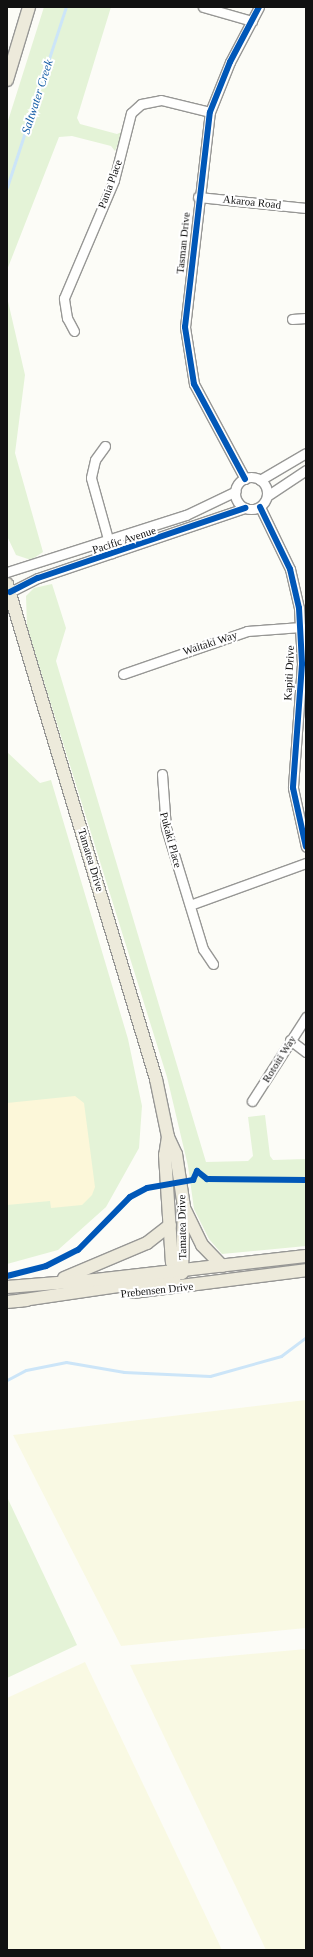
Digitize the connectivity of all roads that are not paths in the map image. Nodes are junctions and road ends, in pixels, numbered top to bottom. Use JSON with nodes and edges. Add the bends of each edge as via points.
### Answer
{"nodes":[{"id":1,"x":29,"y":7,"type":"edge"},
{"id":2,"x":203,"y":7,"type":"edge"},
{"id":3,"x":259,"y":7,"type":"edge"},
{"id":4,"x":252,"y":21,"type":"junction"},
{"id":5,"x":7,"y":80,"type":"edge"},
{"id":6,"x":210,"y":112,"type":"junction"},
{"id":7,"x":198,"y":197,"type":"junction"},
{"id":8,"x":306,"y":208,"type":"edge"},
{"id":9,"x":306,"y":318,"type":"edge"},
{"id":10,"x":292,"y":319,"type":"dead end"},
{"id":11,"x":74,"y":331,"type":"dead end"},
{"id":12,"x":105,"y":446,"type":"dead end"},
{"id":13,"x":306,"y":453,"type":"edge"},
{"id":14,"x":306,"y":470,"type":"edge"},
{"id":15,"x":244,"y":479,"type":"junction"},
{"id":16,"x":260,"y":480,"type":"junction"},
{"id":17,"x":236,"y":491,"type":"junction"},
{"id":18,"x":267,"y":496,"type":"junction"},
{"id":19,"x":260,"y":507,"type":"junction"},
{"id":20,"x":245,"y":508,"type":"junction"},
{"id":21,"x":108,"y":540,"type":"junction"},
{"id":22,"x":112,"y":553,"type":"junction"},
{"id":23,"x":7,"y":572,"type":"edge"},
{"id":24,"x":8,"y":588,"type":"edge"},
{"id":25,"x":301,"y":628,"type":"junction"},
{"id":26,"x":123,"y":674,"type":"dead end"},
{"id":27,"x":301,"y":718,"type":"edge"},
{"id":28,"x":162,"y":774,"type":"dead end"},
{"id":29,"x":306,"y":847,"type":"edge"},
{"id":30,"x":306,"y":863,"type":"edge"},
{"id":31,"x":190,"y":905,"type":"junction"},
{"id":32,"x":213,"y":964,"type":"dead end"},
{"id":33,"x":306,"y":1017,"type":"edge"},
{"id":34,"x":290,"y":1040,"type":"junction"},
{"id":35,"x":306,"y":1052,"type":"edge"},
{"id":36,"x":252,"y":1101,"type":"dead end"},
{"id":37,"x":168,"y":1137,"type":"junction"},
{"id":38,"x":184,"y":1207,"type":"junction"},
{"id":39,"x":170,"y":1225,"type":"junction"},
{"id":40,"x":306,"y":1256,"type":"edge"},
{"id":41,"x":306,"y":1264,"type":"edge"},
{"id":42,"x":222,"y":1266,"type":"junction"},
{"id":43,"x":306,"y":1270,"type":"edge"},
{"id":44,"x":180,"y":1271,"type":"junction"},
{"id":45,"x":36,"y":1286,"type":"junction"},
{"id":46,"x":7,"y":1287,"type":"edge"},
{"id":47,"x":13,"y":1301,"type":"edge"}],
"edges":[{"from":1,"to":5,"type":"main road"},
{"from":2,"to":4,"type":"street"},
{"from":3,"to":4,"type":"street","name":"Tasman Drive"},
{"from":4,"to":6,"type":"street","name":"Tasman Drive","via":[[230,62]]},
{"from":6,"to":7,"type":"street","name":"Tasman Drive"},
{"from":6,"to":11,"type":"street","name":"Pania Place","via":[[161,100],[141,104],[131,113],[114,180],[64,298],[67,318]]},
{"from":7,"to":8,"type":"street","name":"Akaroa Road"},
{"from":7,"to":15,"type":"street","name":"Tasman Drive","via":[[185,346],[194,384]]},
{"from":9,"to":10,"type":"street"},
{"from":12,"to":21,"type":"street","via":[[95,460],[90,478]]},
{"from":13,"to":16,"type":"street"},
{"from":14,"to":18,"type":"street"},
{"from":15,"to":16,"type":"street"},
{"from":15,"to":17,"type":"street"},
{"from":16,"to":18,"type":"street"},
{"from":17,"to":20,"type":"street","via":[[238,501]]},
{"from":17,"to":21,"type":"street","name":"Pacific Avenue","via":[[186,515]]},
{"from":18,"to":19,"type":"street"},
{"from":19,"to":20,"type":"street"},
{"from":19,"to":25,"type":"street","name":"Kapiti Drive","via":[[290,570]]},
{"from":20,"to":22,"type":"street","name":"Pacific Avenue"},
{"from":21,"to":22,"type":"street"},
{"from":21,"to":23,"type":"street","name":"Pacific Avenue"},
{"from":22,"to":24,"type":"street","name":"Pacific Avenue"},
{"from":24,"to":37,"type":"main road","name":"Tamatea Drive","via":[[122,960]]},
{"from":25,"to":26,"type":"street","name":"Waitaki Way","via":[[241,632]]},
{"from":25,"to":27,"type":"street","name":"Kapiti Drive"},
{"from":27,"to":29,"type":"street","name":"Kapiti Drive","via":[[292,788]]},
{"from":28,"to":31,"type":"street","name":"Pukaki Place","via":[[165,822]]},
{"from":30,"to":31,"type":"street"},
{"from":31,"to":32,"type":"street","name":"Pukaki Place","via":[[203,949]]},
{"from":33,"to":34,"type":"street","name":"Rotoiti Way"},
{"from":34,"to":35,"type":"street"},
{"from":34,"to":36,"type":"street","name":"Rotoiti Way"},
{"from":37,"to":38,"type":"main road","name":"Tamatea Drive","via":[[176,1154]]},
{"from":37,"to":39,"type":"main road","name":"Tamatea Drive","via":[[165,1155]]},
{"from":38,"to":42,"type":"main road","via":[[202,1246]]},
{"from":38,"to":44,"type":"main road","name":"Tamatea Drive"},
{"from":39,"to":44,"type":"main road","name":"Tamatea Drive"},
{"from":39,"to":45,"type":"main road","via":[[147,1242],[111,1259]]},
{"from":40,"to":42,"type":"main road","name":"Prebensen Drive"},
{"from":41,"to":44,"type":"main road","via":[[192,1276]]},
{"from":42,"to":44,"type":"main road","name":"Prebensen Drive"},
{"from":43,"to":47,"type":"main road","name":"Prebensen Drive","via":[[92,1297]]},
{"from":44,"to":45,"type":"main road","name":"Prebensen Drive"},
{"from":44,"to":47,"type":"main road","via":[[157,1281]]},
{"from":45,"to":46,"type":"main road","name":"Prebensen Drive"}]}
